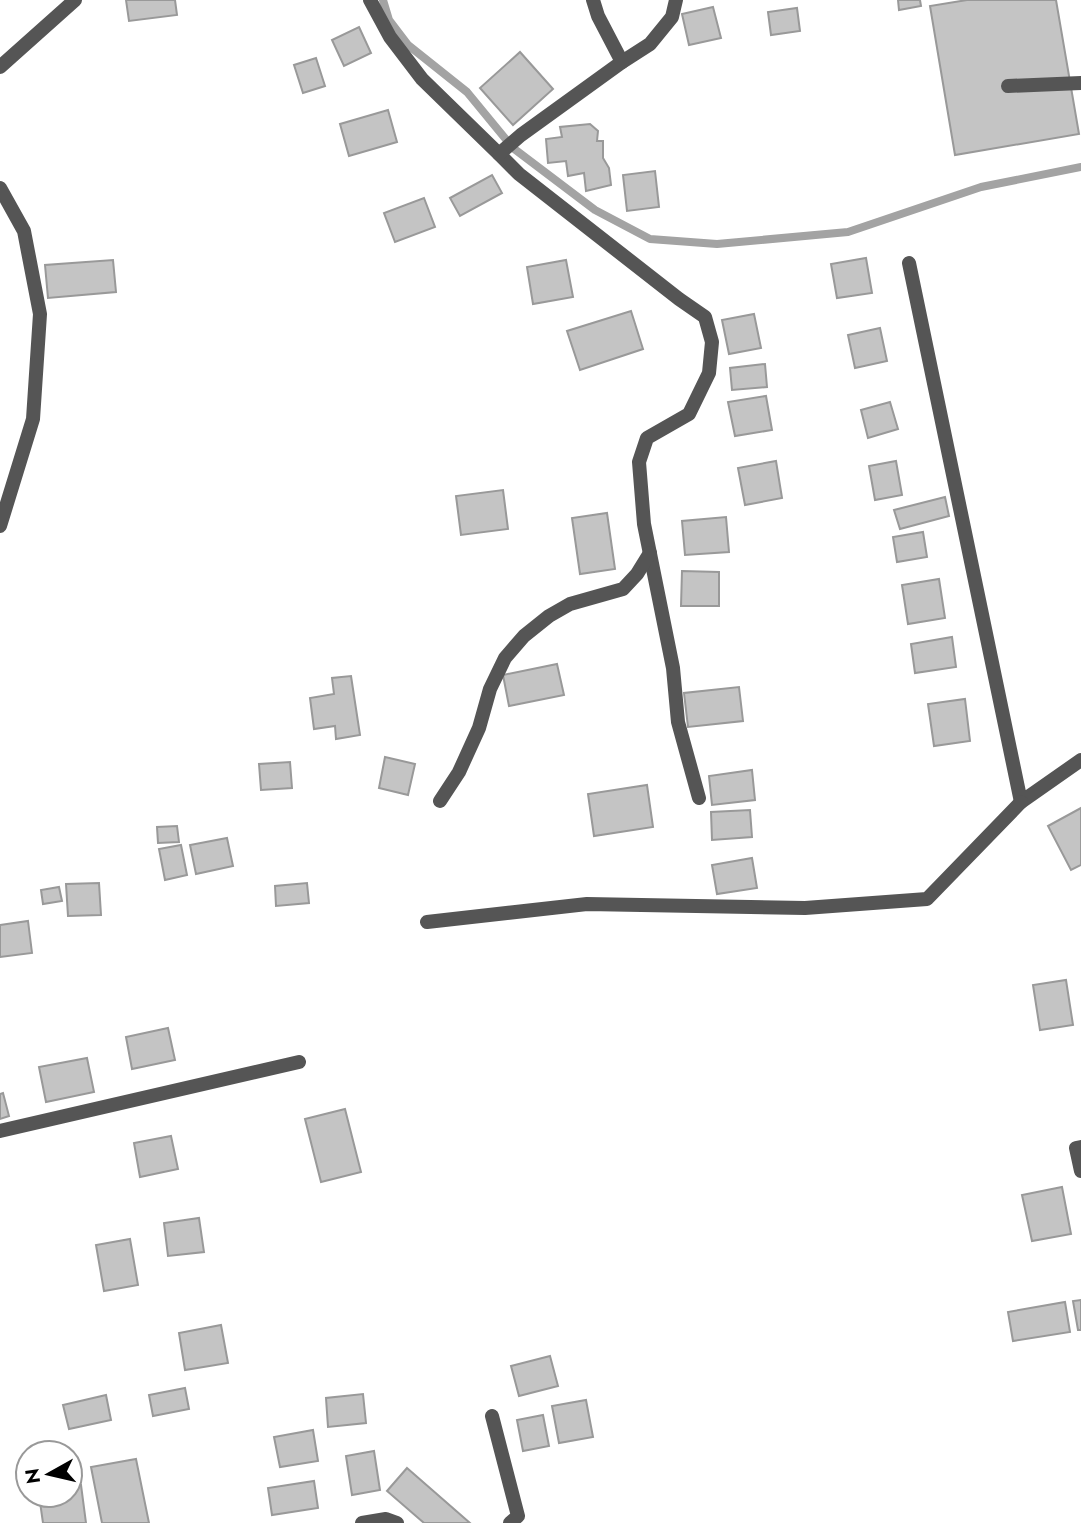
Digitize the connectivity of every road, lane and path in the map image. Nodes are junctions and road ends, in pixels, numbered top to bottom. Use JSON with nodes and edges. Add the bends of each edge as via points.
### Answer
{"nodes":[{"id":1,"x":75,"y":0,"type":"edge"},
{"id":2,"x":370,"y":0,"type":"edge"},
{"id":3,"x":593,"y":0,"type":"edge"},
{"id":4,"x":676,"y":0,"type":"edge"},
{"id":5,"x":622,"y":62,"type":"junction"},
{"id":6,"x":0,"y":67,"type":"edge"},
{"id":7,"x":1081,"y":83,"type":"edge"},
{"id":8,"x":1009,"y":86,"type":"dead end"},
{"id":9,"x":503,"y":151,"type":"junction"},
{"id":10,"x":0,"y":187,"type":"edge"},
{"id":11,"x":909,"y":263,"type":"dead end"},
{"id":12,"x":0,"y":526,"type":"edge"},
{"id":13,"x":650,"y":553,"type":"junction"},
{"id":14,"x":1081,"y":760,"type":"edge"},
{"id":15,"x":699,"y":798,"type":"dead end"},
{"id":16,"x":440,"y":801,"type":"dead end"},
{"id":17,"x":1021,"y":802,"type":"junction"},
{"id":18,"x":427,"y":922,"type":"dead end"},
{"id":19,"x":299,"y":1062,"type":"dead end"},
{"id":20,"x":0,"y":1131,"type":"edge"},
{"id":21,"x":1081,"y":1147,"type":"edge"},
{"id":22,"x":1081,"y":1171,"type":"edge"},
{"id":23,"x":492,"y":1416,"type":"dead end"},
{"id":24,"x":362,"y":1523,"type":"edge"},
{"id":25,"x":397,"y":1523,"type":"edge"},
{"id":26,"x":510,"y":1523,"type":"edge"}],
"edges":[{"from":1,"to":6,"type":"street"},
{"from":2,"to":9,"type":"street","via":[[390,37],[422,79]]},
{"from":3,"to":5,"type":"street"},
{"from":4,"to":5,"type":"street","via":[[672,17],[650,44]]},
{"from":5,"to":9,"type":"street"},
{"from":7,"to":8,"type":"street"},
{"from":9,"to":13,"type":"street","via":[[530,182],[705,317],[712,342],[709,373],[689,414],[647,438],[639,462]]},
{"from":10,"to":12,"type":"street","via":[[24,231],[40,314],[33,419]]},
{"from":11,"to":17,"type":"street"},
{"from":13,"to":15,"type":"street","via":[[673,668],[678,722]]},
{"from":13,"to":16,"type":"street","via":[[623,589],[569,604],[524,636],[505,658],[479,728]]},
{"from":14,"to":17,"type":"street"},
{"from":17,"to":18,"type":"street","via":[[926,899],[805,908],[587,904]]},
{"from":19,"to":20,"type":"street"},
{"from":21,"to":22,"type":"street","via":[[1076,1148]]},
{"from":23,"to":26,"type":"street","via":[[518,1516]]},
{"from":24,"to":25,"type":"street","via":[[386,1519]]}]}
